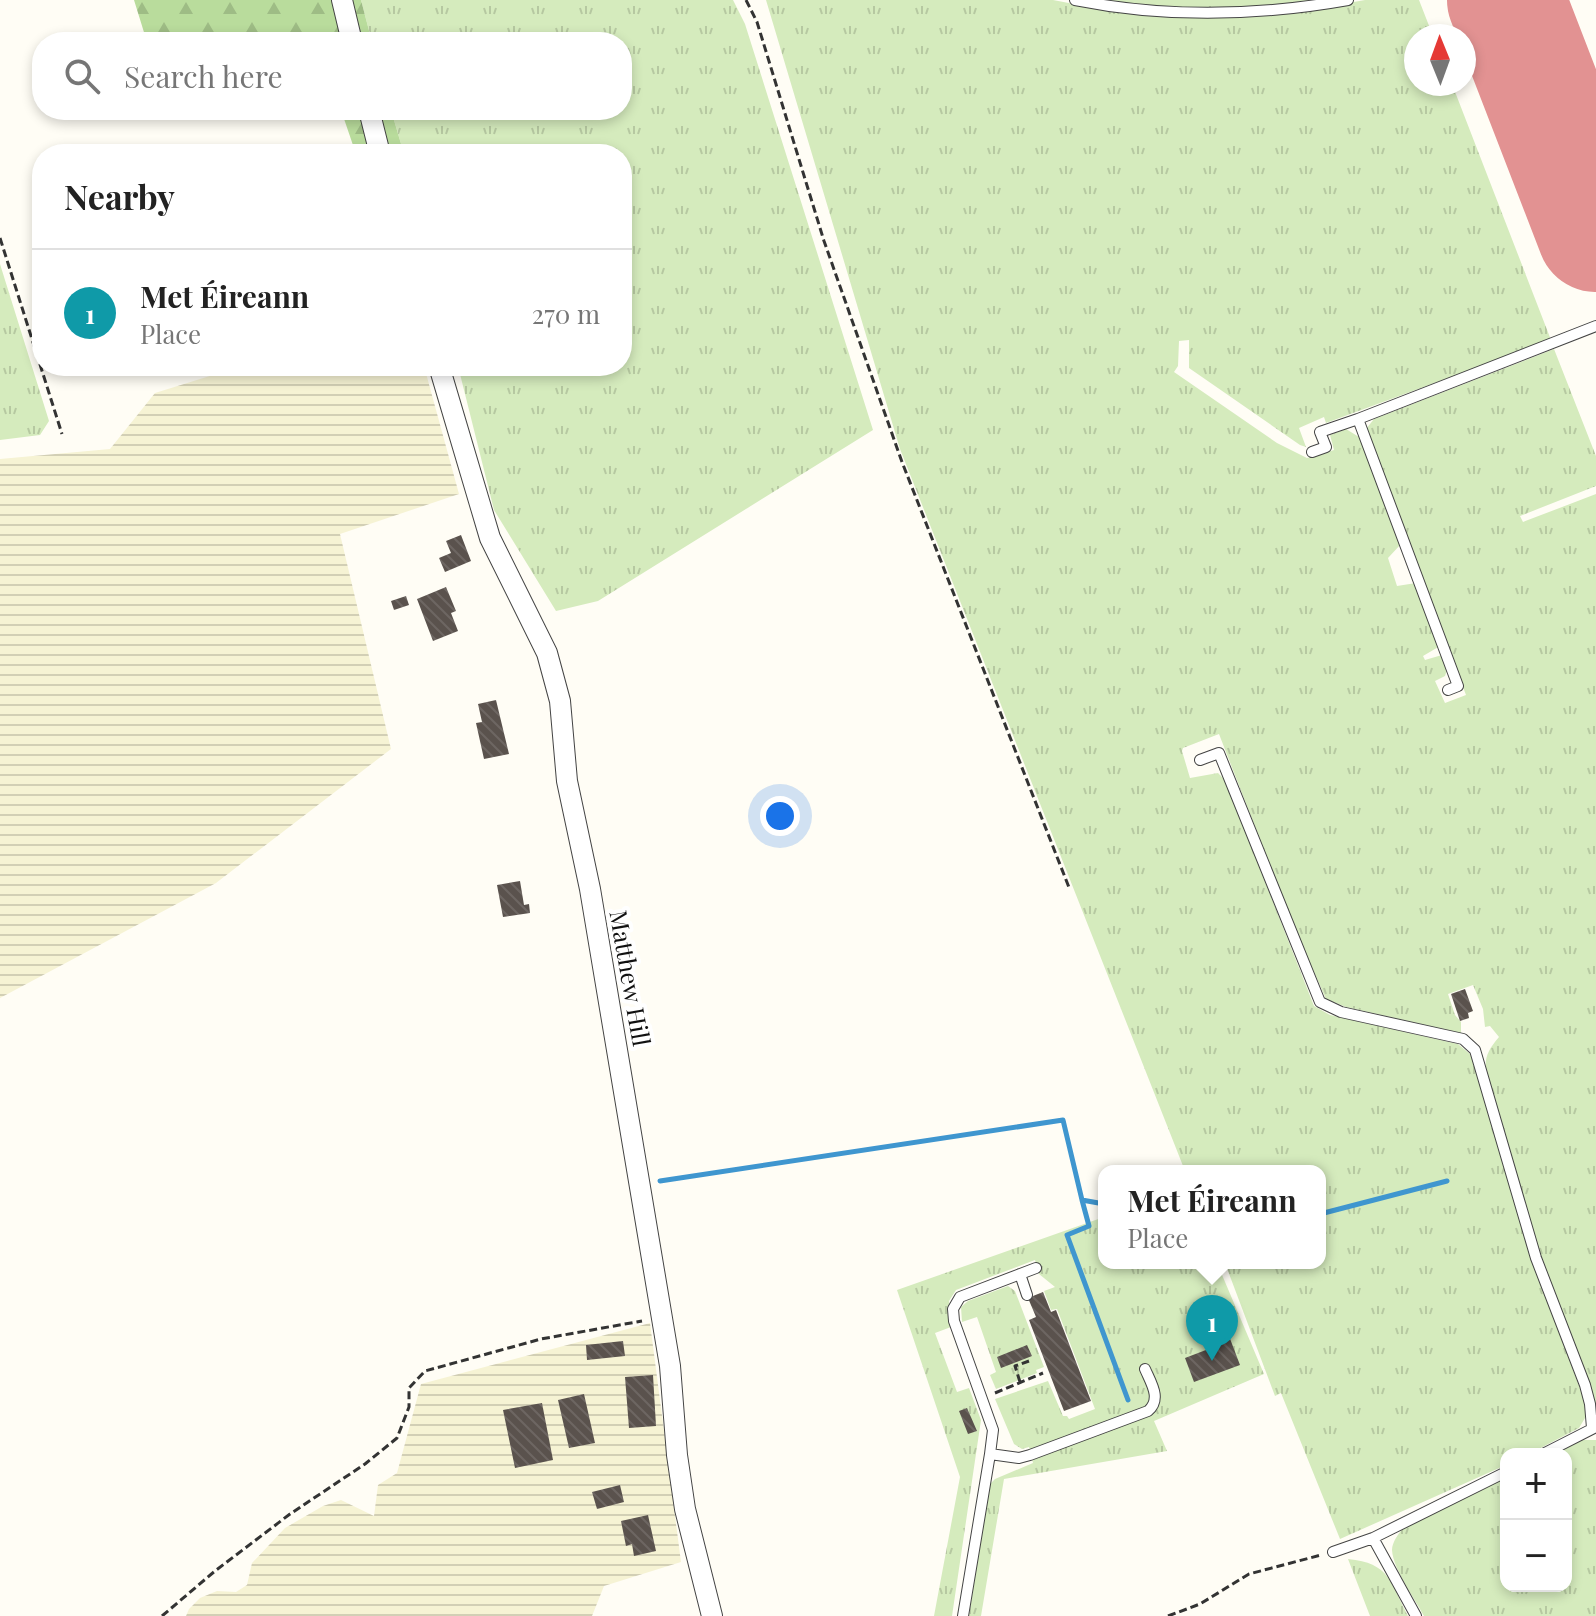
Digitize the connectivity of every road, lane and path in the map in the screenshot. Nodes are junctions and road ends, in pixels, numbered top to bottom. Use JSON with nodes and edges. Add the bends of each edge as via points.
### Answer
{"nodes":[{"id":1,"x":342,"y":0,"type":"edge"},
{"id":2,"x":746,"y":0,"type":"edge"},
{"id":3,"x":1075,"y":0,"type":"edge"},
{"id":4,"x":1348,"y":0,"type":"edge"},
{"id":5,"x":350,"y":32,"type":"edge"},
{"id":6,"x":372,"y":120,"type":"edge"},
{"id":7,"x":378,"y":144,"type":"edge"},
{"id":8,"x":0,"y":238,"type":"edge"},
{"id":9,"x":1596,"y":326,"type":"edge"},
{"id":10,"x":32,"y":339,"type":"edge"},
{"id":11,"x":44,"y":376,"type":"edge"},
{"id":12,"x":442,"y":376,"type":"edge"},
{"id":13,"x":1358,"y":419,"type":"junction"},
{"id":14,"x":62,"y":434,"type":"dead end"},
{"id":15,"x":1312,"y":452,"type":"dead end"},
{"id":16,"x":1448,"y":690,"type":"dead end"},
{"id":17,"x":1200,"y":760,"type":"dead end"},
{"id":18,"x":1070,"y":890,"type":"dead end"},
{"id":19,"x":1036,"y":1268,"type":"dead end"},
{"id":20,"x":1020,"y":1274,"type":"junction"},
{"id":21,"x":1027,"y":1295,"type":"dead end"},
{"id":22,"x":662,"y":1318,"type":"junction"},
{"id":23,"x":1029,"y":1361,"type":"dead end"},
{"id":24,"x":1145,"y":1369,"type":"dead end"},
{"id":25,"x":1043,"y":1373,"type":"dead end"},
{"id":26,"x":976,"y":1381,"type":"junction"},
{"id":27,"x":1021,"y":1382,"type":"junction"},
{"id":28,"x":1594,"y":1428,"type":"edge"},
{"id":29,"x":1555,"y":1448,"type":"edge"},
{"id":30,"x":990,"y":1454,"type":"junction"},
{"id":31,"x":1500,"y":1475,"type":"edge"},
{"id":32,"x":1373,"y":1538,"type":"junction"},
{"id":33,"x":1333,"y":1552,"type":"joint"},
{"id":34,"x":162,"y":1616,"type":"edge"},
{"id":35,"x":712,"y":1616,"type":"edge"},
{"id":36,"x":963,"y":1616,"type":"edge"},
{"id":37,"x":1168,"y":1616,"type":"edge"},
{"id":38,"x":1416,"y":1616,"type":"edge"}],
"edges":[{"from":1,"to":5,"type":"street"},
{"from":2,"to":18,"type":"path","via":[[902,462]]},
{"from":3,"to":4,"type":"lane","via":[[1214,13]]},
{"from":6,"to":7,"type":"street"},
{"from":8,"to":10,"type":"path"},
{"from":9,"to":13,"type":"lane"},
{"from":11,"to":14,"type":"path"},
{"from":12,"to":22,"type":"street","name":"Matthew Hill","via":[[490,538],[547,653],[560,701],[567,781]]},
{"from":13,"to":15,"type":"lane","via":[[1320,432],[1326,447]]},
{"from":13,"to":16,"type":"lane","via":[[1458,686]]},
{"from":17,"to":28,"type":"lane","via":[[1219,753],[1320,1002],[1341,1012],[1463,1039],[1475,1050],[1536,1258],[1588,1395]]},
{"from":19,"to":20,"type":"lane"},
{"from":20,"to":21,"type":"lane"},
{"from":20,"to":26,"type":"lane","via":[[955,1303],[954,1321]]},
{"from":22,"to":34,"type":"path","via":[[541,1339],[425,1371],[409,1388],[409,1407],[397,1438]]},
{"from":22,"to":35,"type":"street","name":"Matthew Hill","via":[[685,1509]]},
{"from":23,"to":27,"type":"path","via":[[1015,1366]]},
{"from":24,"to":30,"type":"lane","via":[[1156,1397],[1148,1411],[1019,1458]]},
{"from":25,"to":27,"type":"path"},
{"from":26,"to":27,"type":"path","via":[[986,1377],[992,1394]]},
{"from":26,"to":30,"type":"lane","via":[[993,1430]]},
{"from":28,"to":29,"type":"lane"},
{"from":30,"to":36,"type":"lane"},
{"from":31,"to":32,"type":"lane"},
{"from":32,"to":33,"type":"lane"},
{"from":32,"to":38,"type":"lane"},
{"from":33,"to":37,"type":"path","via":[[1249,1574],[1200,1604]]}]}
